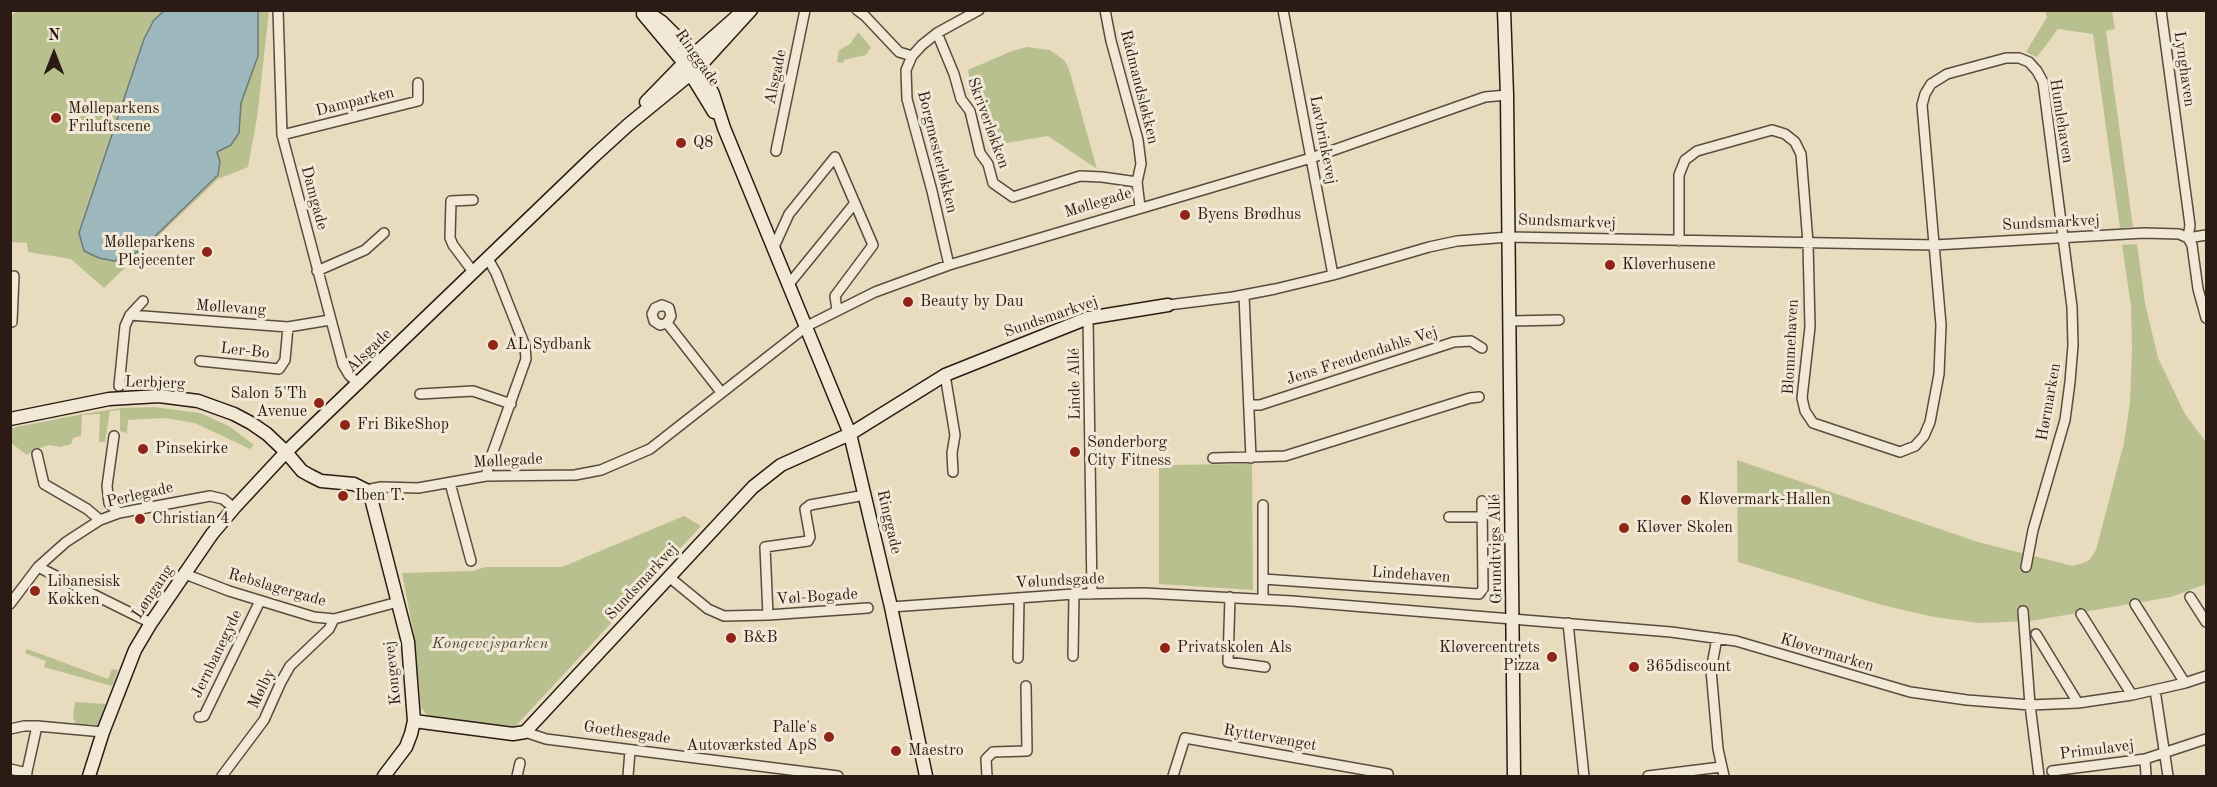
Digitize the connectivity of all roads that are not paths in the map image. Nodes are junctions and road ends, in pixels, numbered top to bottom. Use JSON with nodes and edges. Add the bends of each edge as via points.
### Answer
{"nodes":[{"id":1,"x":278,"y":10,"type":"edge"},
{"id":2,"x":642,"y":10,"type":"edge"},
{"id":3,"x":744,"y":10,"type":"edge"},
{"id":4,"x":751,"y":10,"type":"edge"},
{"id":5,"x":805,"y":10,"type":"edge"},
{"id":6,"x":857,"y":10,"type":"edge"},
{"id":7,"x":979,"y":10,"type":"edge"},
{"id":8,"x":1105,"y":10,"type":"edge"},
{"id":9,"x":1284,"y":10,"type":"edge"},
{"id":10,"x":1504,"y":10,"type":"edge"},
{"id":11,"x":2161,"y":10,"type":"edge"},
{"id":12,"x":937,"y":33,"type":"junction"},
{"id":13,"x":912,"y":56,"type":"junction"},
{"id":14,"x":688,"y":59,"type":"junction"},
{"id":15,"x":695,"y":70,"type":"junction"},
{"id":16,"x":418,"y":83,"type":"dead end"},
{"id":17,"x":1508,"y":95,"type":"junction"},
{"id":18,"x":628,"y":124,"type":"junction"},
{"id":19,"x":282,"y":135,"type":"junction"},
{"id":20,"x":776,"y":151,"type":"dead end"},
{"id":21,"x":1311,"y":158,"type":"junction"},
{"id":22,"x":1137,"y":182,"type":"junction"},
{"id":23,"x":473,"y":200,"type":"dead end"},
{"id":24,"x":855,"y":203,"type":"junction"},
{"id":25,"x":1140,"y":207,"type":"junction"},
{"id":26,"x":384,"y":233,"type":"dead end"},
{"id":27,"x":2206,"y":235,"type":"edge"},
{"id":28,"x":1509,"y":237,"type":"junction"},
{"id":29,"x":2188,"y":237,"type":"junction"},
{"id":30,"x":2063,"y":239,"type":"junction"},
{"id":31,"x":1679,"y":241,"type":"junction"},
{"id":32,"x":1808,"y":243,"type":"junction"},
{"id":33,"x":1935,"y":245,"type":"junction"},
{"id":34,"x":774,"y":247,"type":"junction"},
{"id":35,"x":488,"y":259,"type":"junction"},
{"id":36,"x":949,"y":265,"type":"junction"},
{"id":37,"x":317,"y":271,"type":"junction"},
{"id":38,"x":474,"y":273,"type":"junction"},
{"id":39,"x":1333,"y":275,"type":"junction"},
{"id":40,"x":14,"y":276,"type":"dead end"},
{"id":41,"x":789,"y":284,"type":"junction"},
{"id":42,"x":1244,"y":295,"type":"junction"},
{"id":43,"x":143,"y":301,"type":"dead end"},
{"id":44,"x":1168,"y":305,"type":"joint"},
{"id":45,"x":837,"y":310,"type":"junction"},
{"id":46,"x":130,"y":315,"type":"junction"},
{"id":47,"x":1088,"y":318,"type":"junction"},
{"id":48,"x":2206,"y":318,"type":"edge"},
{"id":49,"x":330,"y":320,"type":"junction"},
{"id":50,"x":1559,"y":320,"type":"dead end"},
{"id":51,"x":1510,"y":321,"type":"junction"},
{"id":52,"x":10,"y":322,"type":"edge"},
{"id":53,"x":667,"y":323,"type":"dead end"},
{"id":54,"x":807,"y":326,"type":"junction"},
{"id":55,"x":288,"y":327,"type":"junction"},
{"id":56,"x":1482,"y":348,"type":"dead end"},
{"id":57,"x":200,"y":361,"type":"dead end"},
{"id":58,"x":945,"y":375,"type":"junction"},
{"id":59,"x":359,"y":384,"type":"junction"},
{"id":60,"x":119,"y":386,"type":"dead end"},
{"id":61,"x":721,"y":392,"type":"junction"},
{"id":62,"x":420,"y":394,"type":"dead end"},
{"id":63,"x":1479,"y":397,"type":"dead end"},
{"id":64,"x":511,"y":404,"type":"junction"},
{"id":65,"x":1249,"y":405,"type":"junction"},
{"id":66,"x":10,"y":419,"type":"edge"},
{"id":67,"x":850,"y":434,"type":"junction"},
{"id":68,"x":114,"y":436,"type":"dead end"},
{"id":69,"x":286,"y":452,"type":"junction"},
{"id":70,"x":37,"y":454,"type":"dead end"},
{"id":71,"x":1213,"y":458,"type":"dead end"},
{"id":72,"x":1251,"y":458,"type":"junction"},
{"id":73,"x":952,"y":472,"type":"dead end"},
{"id":74,"x":486,"y":476,"type":"junction"},
{"id":75,"x":450,"y":483,"type":"junction"},
{"id":76,"x":366,"y":490,"type":"junction"},
{"id":77,"x":866,"y":495,"type":"junction"},
{"id":78,"x":1482,"y":501,"type":"dead end"},
{"id":79,"x":1263,"y":505,"type":"dead end"},
{"id":80,"x":234,"y":508,"type":"junction"},
{"id":81,"x":119,"y":513,"type":"junction"},
{"id":82,"x":1449,"y":517,"type":"dead end"},
{"id":83,"x":1482,"y":517,"type":"junction"},
{"id":84,"x":100,"y":520,"type":"junction"},
{"id":85,"x":471,"y":561,"type":"dead end"},
{"id":86,"x":38,"y":567,"type":"junction"},
{"id":87,"x":2026,"y":567,"type":"dead end"},
{"id":88,"x":185,"y":574,"type":"junction"},
{"id":89,"x":669,"y":577,"type":"junction"},
{"id":90,"x":1263,"y":579,"type":"junction"},
{"id":91,"x":1074,"y":594,"type":"junction"},
{"id":92,"x":1092,"y":594,"type":"junction"},
{"id":93,"x":1230,"y":597,"type":"junction"},
{"id":94,"x":2190,"y":597,"type":"dead end"},
{"id":95,"x":1019,"y":598,"type":"junction"},
{"id":96,"x":1263,"y":599,"type":"junction"},
{"id":97,"x":260,"y":601,"type":"junction"},
{"id":98,"x":398,"y":602,"type":"junction"},
{"id":99,"x":10,"y":604,"type":"edge"},
{"id":100,"x":2135,"y":604,"type":"dead end"},
{"id":101,"x":891,"y":606,"type":"junction"},
{"id":102,"x":868,"y":608,"type":"dead end"},
{"id":103,"x":2023,"y":611,"type":"dead end"},
{"id":104,"x":2081,"y":614,"type":"dead end"},
{"id":105,"x":768,"y":615,"type":"junction"},
{"id":106,"x":334,"y":619,"type":"junction"},
{"id":107,"x":1513,"y":619,"type":"junction"},
{"id":108,"x":2206,"y":622,"type":"edge"},
{"id":109,"x":151,"y":623,"type":"junction"},
{"id":110,"x":1568,"y":623,"type":"junction"},
{"id":111,"x":2036,"y":634,"type":"dead end"},
{"id":112,"x":1717,"y":638,"type":"junction"},
{"id":113,"x":1072,"y":657,"type":"dead end"},
{"id":114,"x":1018,"y":658,"type":"dead end"},
{"id":115,"x":1264,"y":667,"type":"dead end"},
{"id":116,"x":2206,"y":676,"type":"edge"},
{"id":117,"x":2185,"y":683,"type":"junction"},
{"id":118,"x":1026,"y":686,"type":"dead end"},
{"id":119,"x":2155,"y":690,"type":"junction"},
{"id":120,"x":2132,"y":695,"type":"junction"},
{"id":121,"x":2078,"y":703,"type":"junction"},
{"id":122,"x":2030,"y":705,"type":"junction"},
{"id":123,"x":199,"y":717,"type":"dead end"},
{"id":124,"x":414,"y":721,"type":"junction"},
{"id":125,"x":37,"y":726,"type":"junction"},
{"id":126,"x":10,"y":729,"type":"edge"},
{"id":127,"x":104,"y":732,"type":"junction"},
{"id":128,"x":525,"y":732,"type":"junction"},
{"id":129,"x":2206,"y":739,"type":"edge"},
{"id":130,"x":630,"y":751,"type":"junction"},
{"id":131,"x":2166,"y":754,"type":"junction"},
{"id":132,"x":2145,"y":759,"type":"junction"},
{"id":133,"x":520,"y":763,"type":"dead end"},
{"id":134,"x":1721,"y":767,"type":"junction"},
{"id":135,"x":10,"y":769,"type":"edge"},
{"id":136,"x":2052,"y":771,"type":"dead end"},
{"id":137,"x":763,"y":772,"type":"edge"},
{"id":138,"x":26,"y":775,"type":"edge"},
{"id":139,"x":89,"y":777,"type":"edge"},
{"id":140,"x":222,"y":777,"type":"edge"},
{"id":141,"x":384,"y":777,"type":"edge"},
{"id":142,"x":517,"y":777,"type":"edge"},
{"id":143,"x":628,"y":777,"type":"edge"},
{"id":144,"x":837,"y":777,"type":"edge"},
{"id":145,"x":926,"y":777,"type":"edge"},
{"id":146,"x":987,"y":777,"type":"edge"},
{"id":147,"x":1173,"y":777,"type":"edge"},
{"id":148,"x":1388,"y":777,"type":"edge"},
{"id":149,"x":1514,"y":777,"type":"edge"},
{"id":150,"x":1584,"y":777,"type":"edge"},
{"id":151,"x":1648,"y":777,"type":"edge"},
{"id":152,"x":1724,"y":777,"type":"edge"},
{"id":153,"x":2039,"y":777,"type":"edge"},
{"id":154,"x":2146,"y":777,"type":"edge"},
{"id":155,"x":2168,"y":777,"type":"edge"}],
"edges":[{"from":1,"to":19,"type":"street","name":"Damgade"},
{"from":2,"to":14,"type":"street","name":"Ringgade","via":[[662,22]]},
{"from":3,"to":14,"type":"street","name":"Alsgade"},
{"from":4,"to":15,"type":"street","name":"Alsgade"},
{"from":5,"to":20,"type":"street","name":"Alsgade"},
{"from":6,"to":13,"type":"street","via":[[899,52]]},
{"from":7,"to":12,"type":"street"},
{"from":8,"to":22,"type":"street","name":"Rådmandsløkken","via":[[1138,140],[1141,164]]},
{"from":9,"to":21,"type":"street","name":"Lavbrinkevej"},
{"from":10,"to":17,"type":"street","name":"Grundtvigs Allé"},
{"from":11,"to":29,"type":"street","name":"Lynghaven","via":[[2190,225]]},
{"from":12,"to":13,"type":"street"},
{"from":12,"to":22,"type":"street","name":"Skriverløkken","via":[[961,99],[970,111],[980,153],[993,183],[1013,197],[1080,176]]},
{"from":13,"to":36,"type":"street","name":"Borgmesterløkken","via":[[906,70],[906,99]]},
{"from":14,"to":15,"type":"street","name":"Ringgade"},
{"from":14,"to":18,"type":"street","name":"Alsgade"},
{"from":15,"to":18,"type":"street","name":"Alsgade"},
{"from":15,"to":34,"type":"street","name":"Ringgade"},
{"from":16,"to":19,"type":"street","name":"Damparken","via":[[418,101]]},
{"from":17,"to":21,"type":"street","name":"Møllegade","via":[[1485,97]]},
{"from":17,"to":28,"type":"street","name":"Grundtvigs Allé"},
{"from":18,"to":35,"type":"street","name":"Alsgade"},
{"from":19,"to":37,"type":"street","name":"Damgade"},
{"from":21,"to":25,"type":"street","name":"Møllegade"},
{"from":21,"to":39,"type":"street","name":"Lavbrinkevej"},
{"from":22,"to":25,"type":"street","name":"Rådmandsløkken"},
{"from":23,"to":38,"type":"street","via":[[451,201],[450,238]]},
{"from":24,"to":34,"type":"street","via":[[835,157],[789,214]]},
{"from":24,"to":41,"type":"street"},
{"from":24,"to":45,"type":"street","via":[[873,245],[835,296]]},
{"from":25,"to":36,"type":"street","name":"Møllegade"},
{"from":26,"to":37,"type":"street","via":[[365,250]]},
{"from":27,"to":29,"type":"street","name":"Sundsmarkvej"},
{"from":28,"to":31,"type":"street","name":"Sundsmarkvej"},
{"from":28,"to":39,"type":"street","name":"Sundsmarkvej","via":[[1456,241]]},
{"from":28,"to":51,"type":"street","name":"Grundtvigs Allé"},
{"from":29,"to":30,"type":"street","name":"Sundsmarkvej","via":[[2144,233]]},
{"from":29,"to":48,"type":"street","name":"Lynghaven"},
{"from":30,"to":33,"type":"street","name":"Sundsmarkvej"},
{"from":30,"to":33,"type":"street","name":"Humlehaven","via":[[2043,82],[2029,62],[2006,58],[1947,74],[1931,84],[1925,94],[1922,105]]},
{"from":30,"to":87,"type":"street","name":"Hørmarken","via":[[2072,307],[2070,382],[2065,420]]},
{"from":31,"to":32,"type":"street","name":"Sundsmarkvej"},
{"from":31,"to":32,"type":"street","via":[[1679,175],[1685,160],[1696,151],[1772,130],[1795,142],[1801,154]]},
{"from":32,"to":33,"type":"street","name":"Sundsmarkvej"},
{"from":32,"to":33,"type":"street","name":"Blommehaven","via":[[1810,327],[1802,398],[1805,411],[1813,423],[1900,452],[1915,446],[1924,436],[1939,374],[1941,325]]},
{"from":34,"to":41,"type":"street","name":"Ringgade"},
{"from":35,"to":38,"type":"street","name":"Alsgade"},
{"from":35,"to":64,"type":"street","via":[[525,346],[524,367]]},
{"from":36,"to":45,"type":"street","name":"Møllegade"},
{"from":37,"to":49,"type":"street","name":"Damgade"},
{"from":38,"to":59,"type":"street","name":"Alsgade"},
{"from":39,"to":42,"type":"street","name":"Sundsmarkvej"},
{"from":40,"to":52,"type":"street"},
{"from":41,"to":54,"type":"street","name":"Ringgade"},
{"from":42,"to":44,"type":"street","name":"Sundsmarkvej"},
{"from":42,"to":65,"type":"street"},
{"from":43,"to":46,"type":"street"},
{"from":44,"to":47,"type":"street","name":"Sundsmarkvej"},
{"from":45,"to":54,"type":"street","name":"Møllegade"},
{"from":46,"to":55,"type":"street","name":"Møllevang"},
{"from":46,"to":60,"type":"street","via":[[125,326]]},
{"from":47,"to":58,"type":"street","name":"Sundsmarkvej"},
{"from":47,"to":92,"type":"street","name":"Linde Allé"},
{"from":49,"to":55,"type":"street","name":"Møllevang"},
{"from":49,"to":59,"type":"street","name":"Damgade","via":[[344,365]]},
{"from":50,"to":51,"type":"street"},
{"from":51,"to":107,"type":"street","name":"Grundtvigs Allé"},
{"from":53,"to":61,"type":"street"},
{"from":54,"to":61,"type":"street","name":"Møllegade"},
{"from":54,"to":67,"type":"street","name":"Ringgade"},
{"from":55,"to":57,"type":"street","name":"Ler-Bo","via":[[285,360],[279,369]]},
{"from":56,"to":65,"type":"street","name":"Jens Freudendahls Vej","via":[[1471,341],[1454,342],[1260,405]]},
{"from":58,"to":67,"type":"street","name":"Sundsmarkvej"},
{"from":58,"to":73,"type":"street","via":[[956,435]]},
{"from":59,"to":69,"type":"street","name":"Alsgade"},
{"from":61,"to":74,"type":"street","name":"Møllegade","via":[[650,449],[609,467],[575,475]]},
{"from":62,"to":64,"type":"street","via":[[473,391]]},
{"from":63,"to":72,"type":"street","via":[[1285,456]]},
{"from":64,"to":74,"type":"street"},
{"from":65,"to":72,"type":"street"},
{"from":66,"to":69,"type":"street","name":"Lerbjerg","via":[[109,399],[179,398],[234,414],[267,434]]},
{"from":67,"to":77,"type":"street","name":"Ringgade"},
{"from":67,"to":89,"type":"street","name":"Sundsmarkvej","via":[[768,474]]},
{"from":68,"to":81,"type":"street","via":[[107,486],[109,503]]},
{"from":69,"to":76,"type":"street","name":"Møllegade","via":[[311,477],[354,484]]},
{"from":69,"to":80,"type":"street","name":"Løngang"},
{"from":70,"to":84,"type":"street","via":[[44,484]]},
{"from":71,"to":72,"type":"street"},
{"from":74,"to":75,"type":"street","name":"Møllegade"},
{"from":75,"to":76,"type":"street","name":"Møllegade"},
{"from":75,"to":85,"type":"street"},
{"from":76,"to":98,"type":"street","name":"Kongevej"},
{"from":77,"to":101,"type":"street","name":"Ringgade"},
{"from":77,"to":105,"type":"street","name":"Vøl-Bogade","via":[[810,505],[805,509],[808,541],[765,547]]},
{"from":78,"to":83,"type":"street","name":"Lindehaven"},
{"from":79,"to":90,"type":"street"},
{"from":80,"to":81,"type":"street","name":"Perlegade","via":[[223,499],[210,496]]},
{"from":80,"to":88,"type":"street","name":"Løngang"},
{"from":81,"to":84,"type":"street","name":"Perlegade"},
{"from":82,"to":83,"type":"street"},
{"from":83,"to":90,"type":"street","name":"Lindehaven","via":[[1483,589],[1479,594]]},
{"from":84,"to":86,"type":"street","name":"Perlegade","via":[[66,542]]},
{"from":86,"to":99,"type":"street","name":"Perlegade"},
{"from":86,"to":109,"type":"street"},
{"from":88,"to":97,"type":"street","name":"Rebslagergade"},
{"from":88,"to":109,"type":"street","name":"Løngang"},
{"from":89,"to":105,"type":"street","name":"Vøl-Bogade","via":[[708,609],[724,616]]},
{"from":89,"to":128,"type":"street","name":"Sundsmarkvej"},
{"from":90,"to":96,"type":"street"},
{"from":91,"to":92,"type":"street","name":"Vølundsgade"},
{"from":91,"to":95,"type":"street","name":"Vølundsgade"},
{"from":91,"to":113,"type":"street"},
{"from":92,"to":93,"type":"street","name":"Vølundsgade"},
{"from":93,"to":96,"type":"street","name":"Vølundsgade"},
{"from":93,"to":115,"type":"street","via":[[1228,662]]},
{"from":94,"to":108,"type":"street"},
{"from":95,"to":101,"type":"street","name":"Vølundsgade"},
{"from":95,"to":114,"type":"street"},
{"from":96,"to":107,"type":"street","name":"Vølundsgade"},
{"from":97,"to":106,"type":"street","name":"Rebslagergade","via":[[314,618]]},
{"from":97,"to":123,"type":"street","name":"Jernbanegyde","via":[[204,716]]},
{"from":98,"to":106,"type":"street","name":"Rebslagergade"},
{"from":98,"to":124,"type":"street","name":"Kongevej","via":[[408,642]]},
{"from":100,"to":117,"type":"street"},
{"from":101,"to":145,"type":"street","name":"Ringgade"},
{"from":102,"to":105,"type":"street","name":"Vøl-Bogade"},
{"from":103,"to":122,"type":"street"},
{"from":104,"to":120,"type":"street"},
{"from":106,"to":140,"type":"street","name":"Mølby","via":[[329,629],[290,666],[264,720]]},
{"from":107,"to":110,"type":"street","name":"Kløvermarken"},
{"from":107,"to":149,"type":"street","name":"Grundtvigs Allé"},
{"from":109,"to":127,"type":"street","name":"Løngang","via":[[135,650]]},
{"from":110,"to":112,"type":"street","name":"Kløvermarken"},
{"from":110,"to":150,"type":"street"},
{"from":111,"to":121,"type":"street"},
{"from":112,"to":122,"type":"street","name":"Kløvermarken","via":[[1910,692]]},
{"from":112,"to":134,"type":"street","via":[[1711,670]]},
{"from":116,"to":117,"type":"street","name":"Kløvermarken"},
{"from":117,"to":119,"type":"street","name":"Kløvermarken"},
{"from":118,"to":146,"type":"street","via":[[1027,751],[993,752],[986,759]]},
{"from":119,"to":120,"type":"street","name":"Kløvermarken"},
{"from":119,"to":131,"type":"street"},
{"from":120,"to":121,"type":"street","name":"Kløvermarken"},
{"from":121,"to":122,"type":"street","name":"Kløvermarken"},
{"from":122,"to":153,"type":"street"},
{"from":124,"to":128,"type":"street","name":"Goethesgade","via":[[513,734]]},
{"from":124,"to":141,"type":"street","name":"Kongevej","via":[[405,747]]},
{"from":125,"to":126,"type":"street"},
{"from":125,"to":127,"type":"street"},
{"from":125,"to":138,"type":"street"},
{"from":127,"to":139,"type":"street","name":"Løngang"},
{"from":128,"to":130,"type":"street","name":"Goethesgade","via":[[546,739]]},
{"from":129,"to":131,"type":"street","name":"Primulavej"},
{"from":130,"to":137,"type":"street","name":"Goethesgade"},
{"from":130,"to":143,"type":"street"},
{"from":131,"to":132,"type":"street","name":"Primulavej"},
{"from":131,"to":155,"type":"street"},
{"from":132,"to":136,"type":"street","name":"Primulavej"},
{"from":132,"to":154,"type":"street","name":"Primulavej"},
{"from":133,"to":142,"type":"street"},
{"from":134,"to":151,"type":"street"},
{"from":134,"to":152,"type":"street"},
{"from":135,"to":138,"type":"street"},
{"from":137,"to":144,"type":"street","name":"Goethesgade"},
{"from":147,"to":148,"type":"street","name":"Ryttervænget","via":[[1185,738]]}]}
